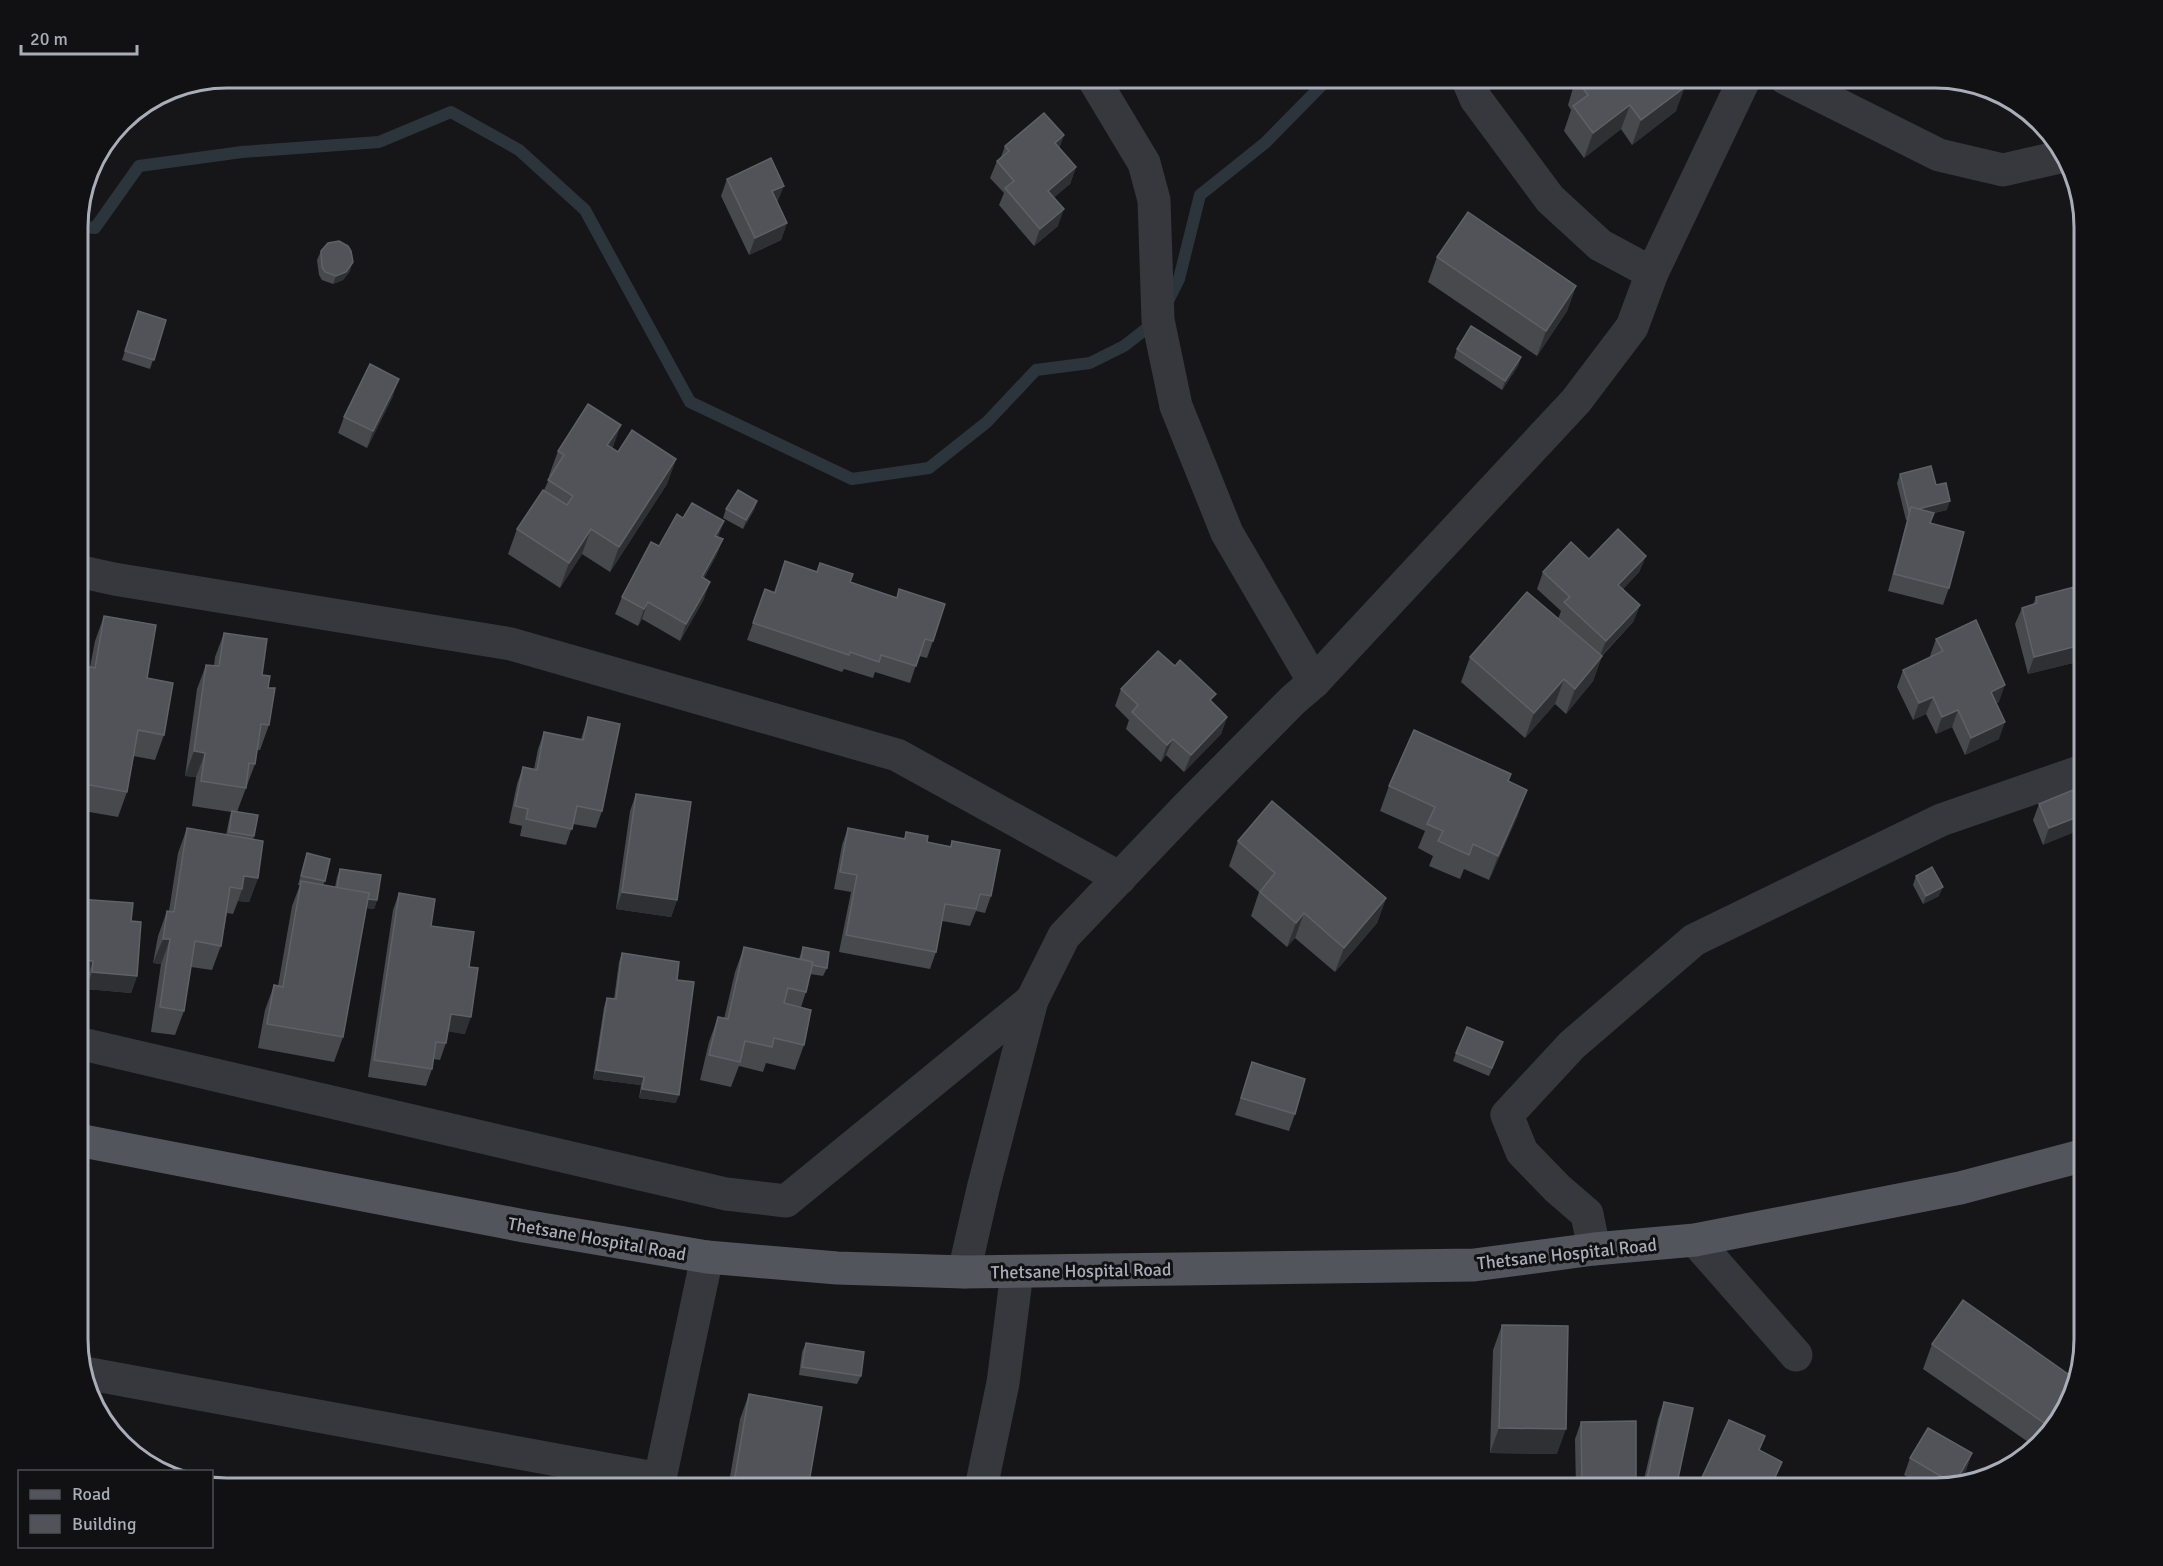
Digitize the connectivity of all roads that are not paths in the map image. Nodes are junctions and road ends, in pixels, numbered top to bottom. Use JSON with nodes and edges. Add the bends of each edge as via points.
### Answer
{"nodes":[{"id":1,"x":1100,"y":89,"type":"edge"},
{"id":2,"x":1472,"y":89,"type":"edge"},
{"id":3,"x":1740,"y":89,"type":"edge"},
{"id":4,"x":1807,"y":89,"type":"edge"},
{"id":5,"x":2056,"y":159,"type":"edge"},
{"id":6,"x":1652,"y":273,"type":"junction"},
{"id":7,"x":89,"y":573,"type":"edge"},
{"id":8,"x":1314,"y":682,"type":"junction"},
{"id":9,"x":2074,"y":774,"type":"edge"},
{"id":10,"x":1120,"y":878,"type":"junction"},
{"id":11,"x":1032,"y":1000,"type":"junction"},
{"id":12,"x":89,"y":1045,"type":"edge"},
{"id":13,"x":89,"y":1142,"type":"edge"},
{"id":14,"x":2074,"y":1158,"type":"edge"},
{"id":15,"x":1695,"y":1240,"type":"junction"},
{"id":16,"x":1594,"y":1250,"type":"junction"},
{"id":17,"x":706,"y":1257,"type":"junction"},
{"id":18,"x":964,"y":1272,"type":"junction"},
{"id":19,"x":1017,"y":1272,"type":"junction"},
{"id":20,"x":1796,"y":1355,"type":"dead end"},
{"id":21,"x":93,"y":1373,"type":"edge"},
{"id":22,"x":633,"y":1478,"type":"edge"},
{"id":23,"x":660,"y":1478,"type":"edge"},
{"id":24,"x":983,"y":1478,"type":"edge"}],
"edges":[{"from":1,"to":8,"type":"street","via":[[1144,163],[1154,200],[1158,320],[1176,406],[1227,533]]},
{"from":2,"to":6,"type":"street","via":[[1550,199],[1600,245]]},
{"from":3,"to":6,"type":"street"},
{"from":4,"to":5,"type":"street","via":[[1939,154],[2003,170]]},
{"from":6,"to":8,"type":"street","via":[[1632,327],[1576,401]]},
{"from":7,"to":10,"type":"street","via":[[511,644],[897,755]]},
{"from":8,"to":10,"type":"street"},
{"from":9,"to":16,"type":"street","via":[[1941,820],[1694,940],[1572,1045],[1507,1115],[1522,1152],[1587,1214]]},
{"from":10,"to":11,"type":"street","via":[[1064,936]]},
{"from":11,"to":12,"type":"street","via":[[786,1201],[726,1194]]},
{"from":11,"to":18,"type":"street"},
{"from":13,"to":17,"type":"main road","name":"Thetsane Hospital Road"},
{"from":14,"to":15,"type":"main road","name":"Thetsane Hospital Road","via":[[1960,1188]]},
{"from":15,"to":16,"type":"main road","name":"Thetsane Hospital Road"},
{"from":15,"to":20,"type":"street"},
{"from":16,"to":19,"type":"main road","name":"Thetsane Hospital Road","via":[[1474,1265]]},
{"from":17,"to":18,"type":"main road","name":"Thetsane Hospital Road","via":[[837,1268]]},
{"from":17,"to":23,"type":"street"},
{"from":18,"to":19,"type":"main road","name":"Thetsane Hospital Road"},
{"from":19,"to":24,"type":"street","via":[[1004,1383]]},
{"from":21,"to":22,"type":"street"}]}
